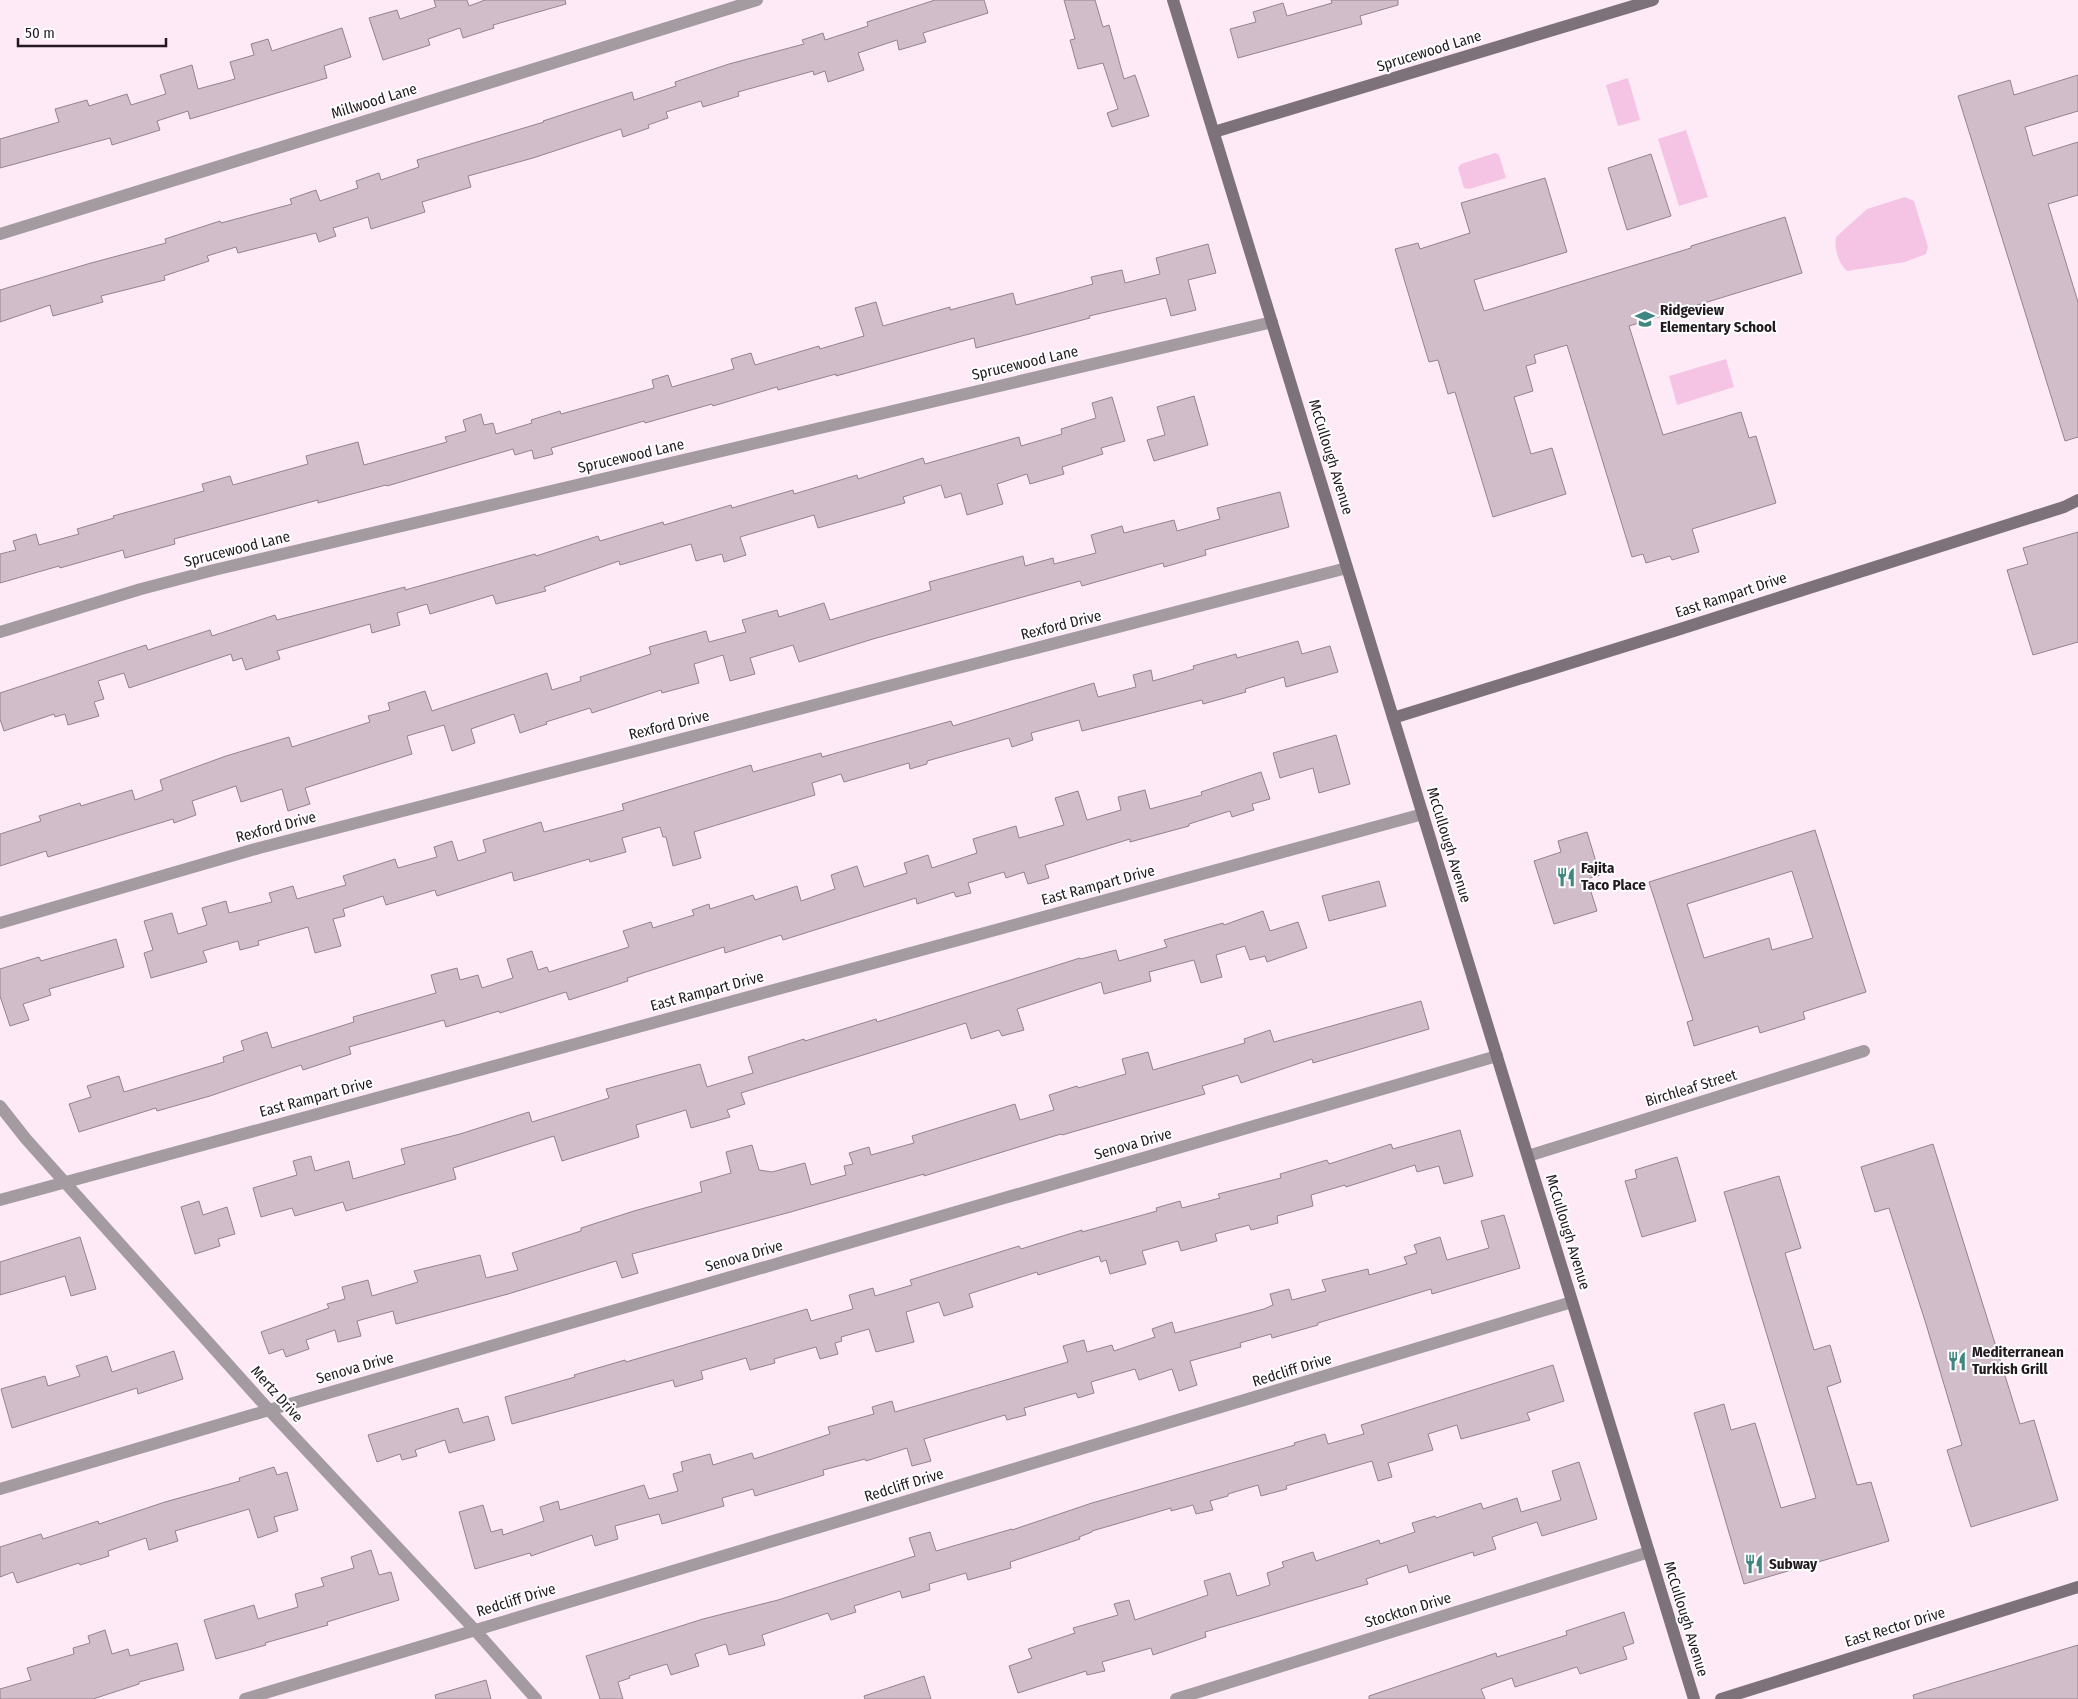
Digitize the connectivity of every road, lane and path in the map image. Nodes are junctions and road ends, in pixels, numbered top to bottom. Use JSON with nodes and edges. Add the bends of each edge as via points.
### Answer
{"nodes":[{"id":1,"x":757,"y":0,"type":"edge"},
{"id":2,"x":1174,"y":0,"type":"edge"},
{"id":3,"x":1653,"y":0,"type":"edge"},
{"id":4,"x":1214,"y":132,"type":"junction"},
{"id":5,"x":0,"y":234,"type":"edge"},
{"id":6,"x":1272,"y":322,"type":"junction"},
{"id":7,"x":2078,"y":500,"type":"edge"},
{"id":8,"x":1348,"y":568,"type":"junction"},
{"id":9,"x":0,"y":632,"type":"edge"},
{"id":10,"x":1393,"y":718,"type":"junction"},
{"id":11,"x":1423,"y":814,"type":"junction"},
{"id":12,"x":0,"y":923,"type":"edge"},
{"id":13,"x":1864,"y":1051,"type":"dead end"},
{"id":14,"x":1497,"y":1056,"type":"junction"},
{"id":15,"x":0,"y":1106,"type":"edge"},
{"id":16,"x":1528,"y":1156,"type":"junction"},
{"id":17,"x":65,"y":1181,"type":"junction"},
{"id":18,"x":0,"y":1200,"type":"edge"},
{"id":19,"x":1572,"y":1302,"type":"junction"},
{"id":20,"x":269,"y":1410,"type":"junction"},
{"id":21,"x":0,"y":1489,"type":"edge"},
{"id":22,"x":1649,"y":1552,"type":"junction"},
{"id":23,"x":2078,"y":1587,"type":"edge"},
{"id":24,"x":474,"y":1629,"type":"junction"},
{"id":25,"x":245,"y":1699,"type":"edge"},
{"id":26,"x":536,"y":1699,"type":"edge"},
{"id":27,"x":1176,"y":1699,"type":"edge"},
{"id":28,"x":1694,"y":1699,"type":"edge"},
{"id":29,"x":1721,"y":1699,"type":"edge"}],
"edges":[{"from":1,"to":5,"type":"street","name":"Millwood Lane"},
{"from":2,"to":4,"type":"main road","name":"McCullough Avenue"},
{"from":3,"to":4,"type":"main road","name":"Sprucewood Lane"},
{"from":4,"to":6,"type":"main road","name":"McCullough Avenue"},
{"from":6,"to":8,"type":"main road","name":"McCullough Avenue"},
{"from":6,"to":9,"type":"street","name":"Sprucewood Lane","via":[[214,570]]},
{"from":7,"to":10,"type":"main road","name":"East Rampart Drive"},
{"from":8,"to":10,"type":"main road","name":"McCullough Avenue"},
{"from":8,"to":12,"type":"street","name":"Rexford Drive","via":[[259,848]]},
{"from":10,"to":11,"type":"main road","name":"McCullough Avenue"},
{"from":11,"to":14,"type":"main road","name":"McCullough Avenue"},
{"from":11,"to":17,"type":"street","name":"East Rampart Drive"},
{"from":13,"to":16,"type":"street","name":"Birchleaf Street"},
{"from":14,"to":16,"type":"main road","name":"McCullough Avenue"},
{"from":14,"to":20,"type":"street","name":"Senova Drive"},
{"from":15,"to":17,"type":"street","name":"Mertz Drive"},
{"from":16,"to":19,"type":"main road","name":"McCullough Avenue"},
{"from":17,"to":18,"type":"street","name":"East Rampart Drive"},
{"from":17,"to":20,"type":"street","name":"Mertz Drive"},
{"from":19,"to":22,"type":"main road","name":"McCullough Avenue"},
{"from":19,"to":24,"type":"street","name":"Redcliff Drive"},
{"from":20,"to":21,"type":"street","name":"Senova Drive"},
{"from":20,"to":24,"type":"street","name":"Mertz Drive"},
{"from":22,"to":27,"type":"street","name":"Stockton Drive"},
{"from":22,"to":28,"type":"main road","name":"McCullough Avenue"},
{"from":23,"to":29,"type":"main road","name":"East Rector Drive"},
{"from":24,"to":25,"type":"street","name":"Redcliff Drive"},
{"from":24,"to":26,"type":"street","name":"Mertz Drive"}]}
